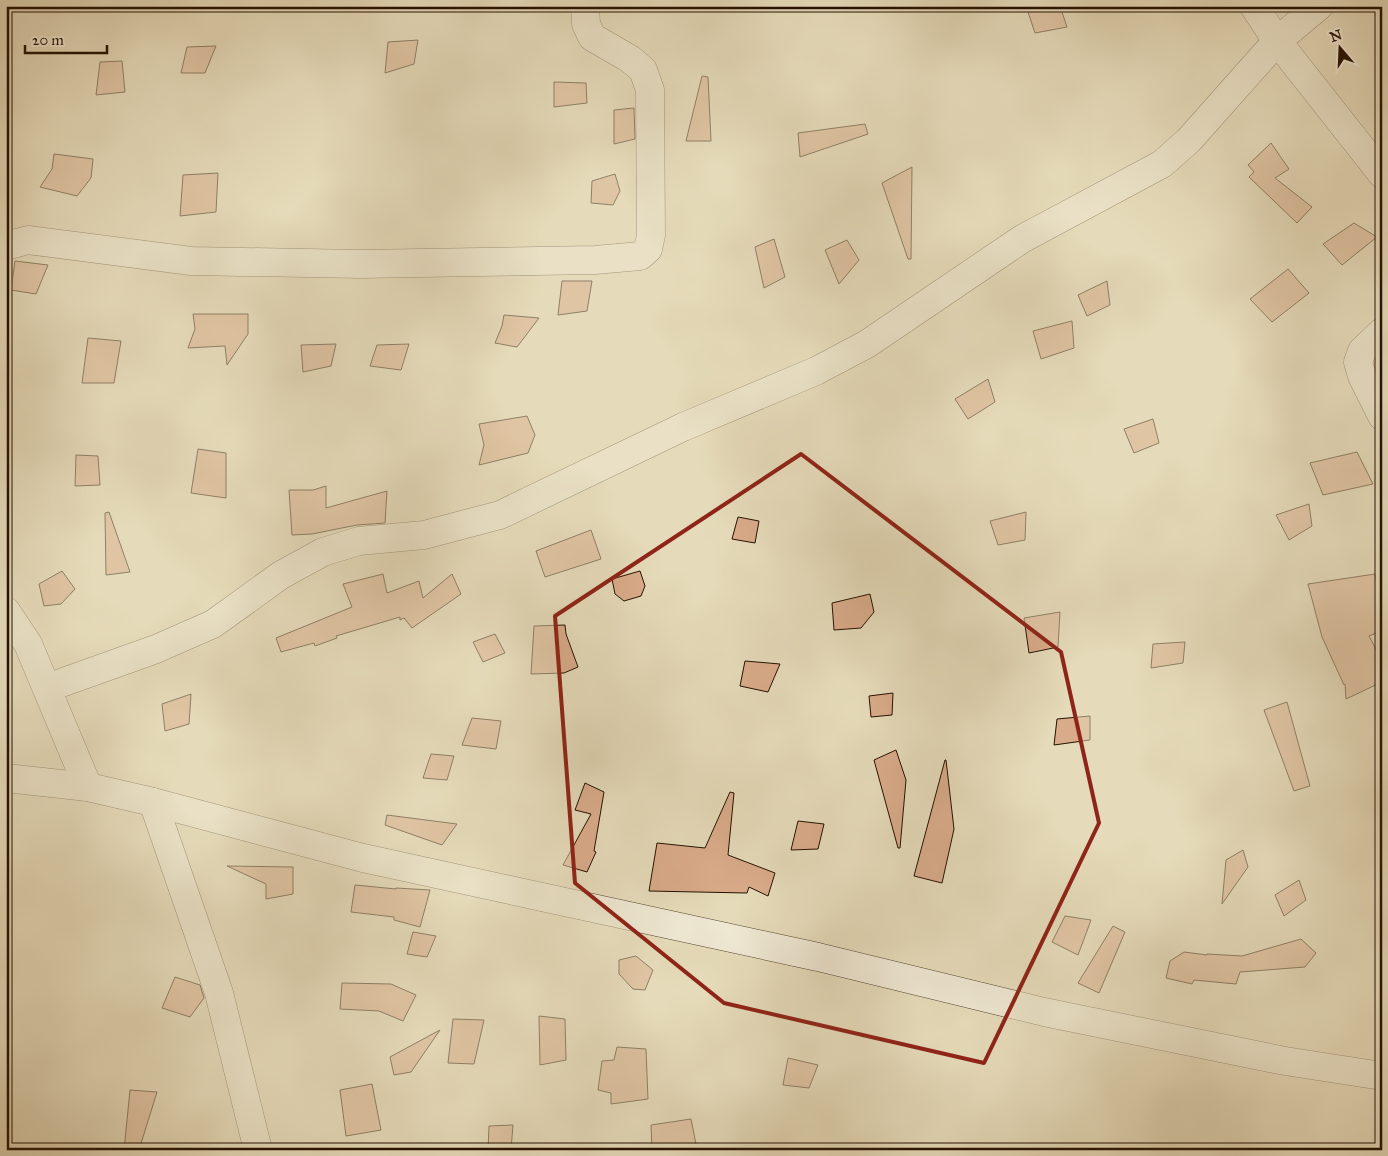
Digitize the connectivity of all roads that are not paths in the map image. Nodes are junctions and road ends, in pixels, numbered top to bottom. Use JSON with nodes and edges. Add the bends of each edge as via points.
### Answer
{"nodes":[{"id":1,"x":584,"y":6,"type":"edge"},
{"id":2,"x":1254,"y":6,"type":"edge"},
{"id":3,"x":1319,"y":6,"type":"edge"},
{"id":4,"x":1277,"y":41,"type":"junction"},
{"id":5,"x":1382,"y":174,"type":"edge"},
{"id":6,"x":6,"y":246,"type":"edge"},
{"id":7,"x":1382,"y":332,"type":"edge"},
{"id":8,"x":1382,"y":416,"type":"edge"},
{"id":9,"x":6,"y":611,"type":"edge"},
{"id":10,"x":47,"y":688,"type":"junction"},
{"id":11,"x":6,"y":778,"type":"edge"},
{"id":12,"x":88,"y":787,"type":"junction"},
{"id":13,"x":153,"y":802,"type":"junction"},
{"id":14,"x":1382,"y":1076,"type":"edge"},
{"id":15,"x":258,"y":1150,"type":"edge"}],
"edges":[{"from":1,"to":6,"type":"street","via":[[586,24],[592,37],[643,70],[650,90],[651,235],[648,249],[640,256],[595,260],[360,264],[191,261],[28,240]]},
{"from":2,"to":4,"type":"street"},
{"from":3,"to":4,"type":"street"},
{"from":4,"to":5,"type":"street"},
{"from":4,"to":10,"type":"street","via":[[1190,140],[1162,164],[1022,239],[866,344],[816,372],[683,427],[500,515],[424,535],[359,541],[323,552],[281,575],[213,624],[156,649]]},
{"from":7,"to":8,"type":"street","via":[[1362,351],[1358,362]]},
{"from":9,"to":10,"type":"street","via":[[28,644]]},
{"from":10,"to":12,"type":"street"},
{"from":11,"to":12,"type":"street"},
{"from":12,"to":13,"type":"street"},
{"from":13,"to":14,"type":"street","via":[[364,858],[818,957],[1044,1012],[1285,1061]]},
{"from":13,"to":15,"type":"street","via":[[219,993]]}]}
